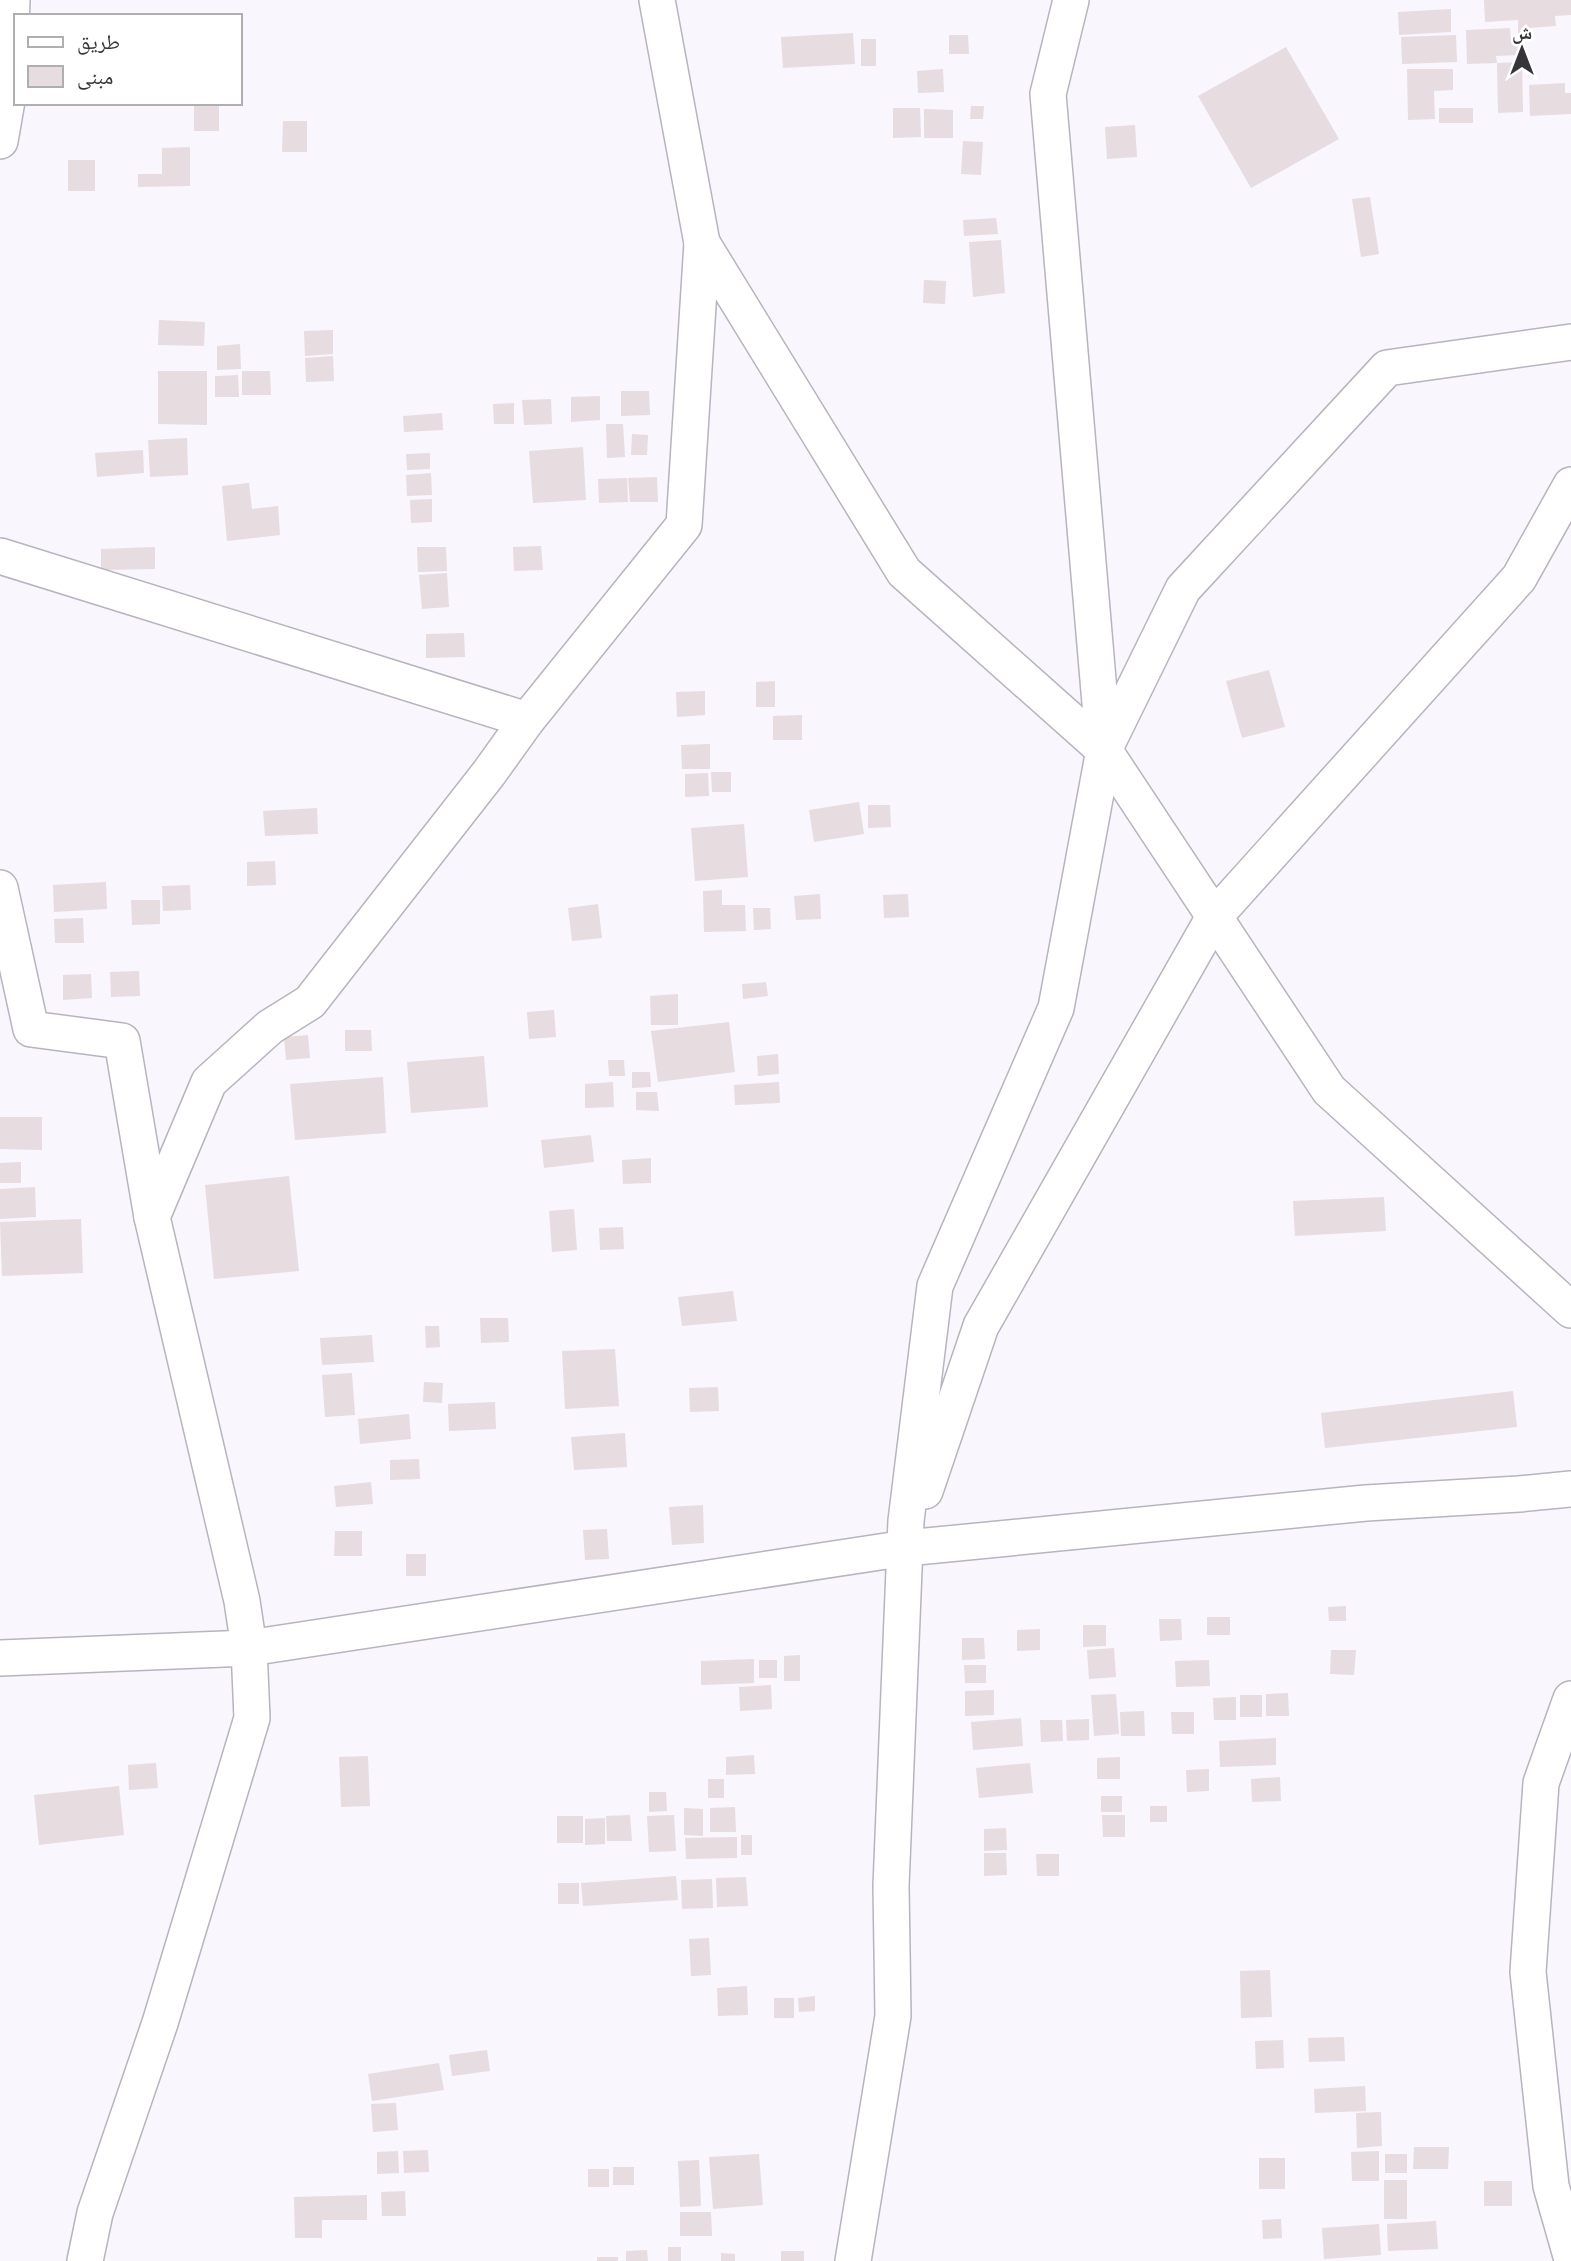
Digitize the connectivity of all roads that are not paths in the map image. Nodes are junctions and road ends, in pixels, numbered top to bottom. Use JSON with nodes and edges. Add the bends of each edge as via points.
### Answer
{"nodes":[{"id":1,"x":12,"y":0,"type":"edge"},
{"id":2,"x":657,"y":0,"type":"edge"},
{"id":3,"x":1071,"y":0,"type":"edge"},
{"id":4,"x":0,"y":141,"type":"edge"},
{"id":5,"x":702,"y":243,"type":"junction"},
{"id":6,"x":1571,"y":342,"type":"edge"},
{"id":7,"x":1571,"y":485,"type":"edge"},
{"id":8,"x":0,"y":556,"type":"edge"},
{"id":9,"x":527,"y":720,"type":"junction"},
{"id":10,"x":1104,"y":750,"type":"junction"},
{"id":11,"x":0,"y":888,"type":"edge"},
{"id":12,"x":1214,"y":917,"type":"junction"},
{"id":13,"x":152,"y":1217,"type":"junction"},
{"id":14,"x":1571,"y":1310,"type":"edge"},
{"id":15,"x":1571,"y":1489,"type":"edge"},
{"id":16,"x":906,"y":1548,"type":"junction"},
{"id":17,"x":249,"y":1648,"type":"junction"},
{"id":18,"x":0,"y":1658,"type":"edge"},
{"id":19,"x":1571,"y":1699,"type":"edge"},
{"id":20,"x":1571,"y":2256,"type":"edge"},
{"id":21,"x":85,"y":2261,"type":"edge"},
{"id":22,"x":853,"y":2261,"type":"edge"}],
"edges":[{"from":1,"to":4,"type":"street","via":[[8,95]]},
{"from":2,"to":5,"type":"street"},
{"from":3,"to":10,"type":"street","via":[[1048,94]]},
{"from":5,"to":9,"type":"street","via":[[684,525]]},
{"from":5,"to":10,"type":"street","via":[[904,572]]},
{"from":6,"to":10,"type":"street","via":[[1387,368],[1183,589]]},
{"from":7,"to":12,"type":"street","via":[[1519,578]]},
{"from":8,"to":9,"type":"street"},
{"from":9,"to":13,"type":"street","via":[[310,1002],[270,1027],[209,1082]]},
{"from":10,"to":12,"type":"street"},
{"from":10,"to":16,"type":"street","via":[[1056,1008],[935,1286]]},
{"from":11,"to":13,"type":"street","via":[[31,1029],[122,1041]]},
{"from":12,"to":14,"type":"street","via":[[1329,1090]]},
{"from":12,"to":16,"type":"street","via":[[981,1326]]},
{"from":13,"to":17,"type":"street"},
{"from":15,"to":16,"type":"street","via":[[1366,1503]]},
{"from":16,"to":17,"type":"street"},
{"from":16,"to":22,"type":"street","via":[[891,1886],[893,2016]]},
{"from":17,"to":18,"type":"street"},
{"from":17,"to":21,"type":"street","via":[[252,1718],[160,2023],[95,2213]]},
{"from":19,"to":20,"type":"street","via":[[1541,1783],[1528,1972],[1551,2186]]}]}
